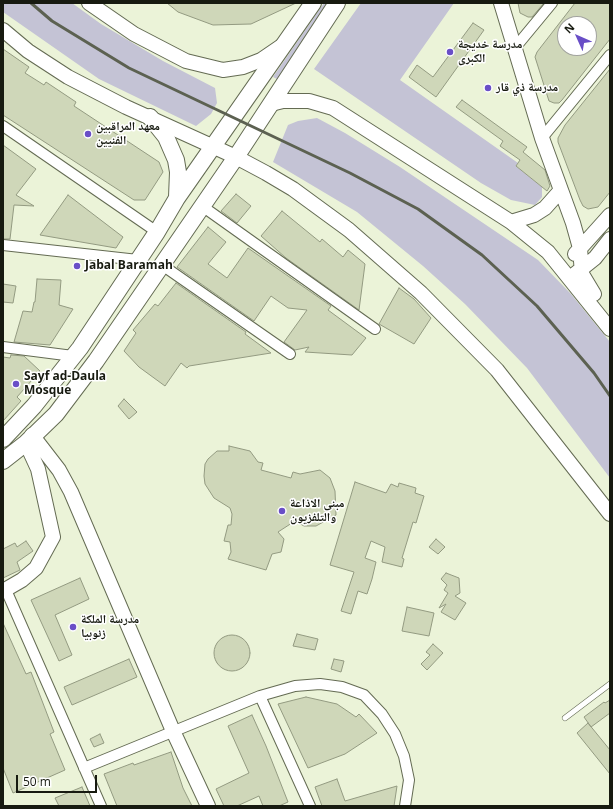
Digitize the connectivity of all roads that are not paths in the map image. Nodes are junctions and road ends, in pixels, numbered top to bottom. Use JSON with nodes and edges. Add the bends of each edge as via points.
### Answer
{"nodes":[{"id":1,"x":89,"y":3,"type":"edge"},
{"id":2,"x":313,"y":3,"type":"edge"},
{"id":3,"x":337,"y":3,"type":"edge"},
{"id":4,"x":501,"y":3,"type":"edge"},
{"id":5,"x":552,"y":3,"type":"edge"},
{"id":6,"x":3,"y":30,"type":"edge"},
{"id":7,"x":293,"y":34,"type":"junction"},
{"id":8,"x":514,"y":49,"type":"junction"},
{"id":9,"x":610,"y":55,"type":"edge"},
{"id":10,"x":271,"y":104,"type":"junction"},
{"id":11,"x":150,"y":117,"type":"junction"},
{"id":12,"x":3,"y":126,"type":"edge"},
{"id":13,"x":542,"y":138,"type":"junction"},
{"id":14,"x":213,"y":146,"type":"junction"},
{"id":15,"x":236,"y":157,"type":"junction"},
{"id":16,"x":561,"y":190,"type":"junction"},
{"id":17,"x":177,"y":198,"type":"junction"},
{"id":18,"x":202,"y":206,"type":"junction"},
{"id":19,"x":610,"y":216,"type":"edge"},
{"id":20,"x":511,"y":222,"type":"junction"},
{"id":21,"x":573,"y":223,"type":"junction"},
{"id":22,"x":598,"y":230,"type":"junction"},
{"id":23,"x":157,"y":232,"type":"junction"},
{"id":24,"x":610,"y":239,"type":"edge"},
{"id":25,"x":3,"y":245,"type":"edge"},
{"id":26,"x":580,"y":248,"type":"junction"},
{"id":27,"x":138,"y":260,"type":"junction"},
{"id":28,"x":162,"y":265,"type":"junction"},
{"id":29,"x":572,"y":273,"type":"junction"},
{"id":30,"x":610,"y":314,"type":"edge"},
{"id":31,"x":376,"y":329,"type":"dead end"},
{"id":32,"x":610,"y":329,"type":"edge"},
{"id":33,"x":3,"y":347,"type":"edge"},
{"id":34,"x":290,"y":354,"type":"dead end"},
{"id":35,"x":73,"y":356,"type":"junction"},
{"id":36,"x":3,"y":438,"type":"edge"},
{"id":37,"x":29,"y":439,"type":"junction"},
{"id":38,"x":3,"y":461,"type":"edge"},
{"id":39,"x":610,"y":514,"type":"edge"},
{"id":40,"x":5,"y":590,"type":"edge"},
{"id":41,"x":610,"y":684,"type":"edge"},
{"id":42,"x":260,"y":696,"type":"junction"},
{"id":43,"x":565,"y":718,"type":"dead end"},
{"id":44,"x":173,"y":731,"type":"junction"},
{"id":45,"x":84,"y":768,"type":"junction"},
{"id":46,"x":101,"y":806,"type":"edge"},
{"id":47,"x":208,"y":806,"type":"edge"},
{"id":48,"x":310,"y":806,"type":"edge"},
{"id":49,"x":404,"y":806,"type":"edge"}],
"edges":[{"from":1,"to":7,"type":"main road","via":[[134,34],[186,61],[223,70],[243,67],[261,60],[278,50]]},
{"from":2,"to":7,"type":"main road"},
{"from":3,"to":10,"type":"main road"},
{"from":4,"to":8,"type":"main road"},
{"from":5,"to":8,"type":"street"},
{"from":6,"to":11,"type":"main road","via":[[28,51],[68,77]]},
{"from":7,"to":14,"type":"main road"},
{"from":8,"to":13,"type":"main road"},
{"from":9,"to":13,"type":"street"},
{"from":10,"to":15,"type":"main road"},
{"from":10,"to":20,"type":"main road","via":[[283,101],[309,101],[333,108]]},
{"from":11,"to":14,"type":"main road"},
{"from":11,"to":17,"type":"main road","via":[[166,137],[174,154],[178,172]]},
{"from":12,"to":23,"type":"street"},
{"from":13,"to":16,"type":"main road"},
{"from":14,"to":15,"type":"main road"},
{"from":14,"to":17,"type":"main road"},
{"from":15,"to":18,"type":"main road"},
{"from":15,"to":39,"type":"main road","via":[[293,189],[318,207],[349,230],[421,293],[497,370]]},
{"from":16,"to":20,"type":"main road","via":[[554,200],[540,211]]},
{"from":16,"to":21,"type":"main road"},
{"from":17,"to":23,"type":"main road"},
{"from":18,"to":28,"type":"main road"},
{"from":18,"to":31,"type":"street"},
{"from":19,"to":22,"type":"main road"},
{"from":20,"to":29,"type":"main road"},
{"from":21,"to":22,"type":"main road","via":[[582,229]]},
{"from":21,"to":26,"type":"main road"},
{"from":22,"to":26,"type":"main road"},
{"from":23,"to":27,"type":"main road"},
{"from":24,"to":29,"type":"main road","via":[[595,258]]},
{"from":25,"to":27,"type":"street"},
{"from":26,"to":29,"type":"main road"},
{"from":27,"to":35,"type":"main road"},
{"from":28,"to":34,"type":"street"},
{"from":28,"to":37,"type":"main road","via":[[56,414]]},
{"from":29,"to":30,"type":"main road","via":[[584,280]]},
{"from":29,"to":32,"type":"main road"},
{"from":33,"to":35,"type":"street"},
{"from":35,"to":36,"type":"main road","via":[[34,406]]},
{"from":37,"to":38,"type":"main road"},
{"from":37,"to":40,"type":"main road","via":[[53,537],[36,568]]},
{"from":37,"to":44,"type":"main road","via":[[59,470],[71,492]]},
{"from":40,"to":45,"type":"street"},
{"from":41,"to":43,"type":"lane"},
{"from":42,"to":44,"type":"street"},
{"from":42,"to":48,"type":"street"},
{"from":42,"to":49,"type":"street","via":[[295,686],[320,684],[342,687],[364,696],[382,714],[395,734],[404,756],[409,780]]},
{"from":44,"to":45,"type":"street"},
{"from":44,"to":47,"type":"main road"},
{"from":45,"to":46,"type":"street"}]}
